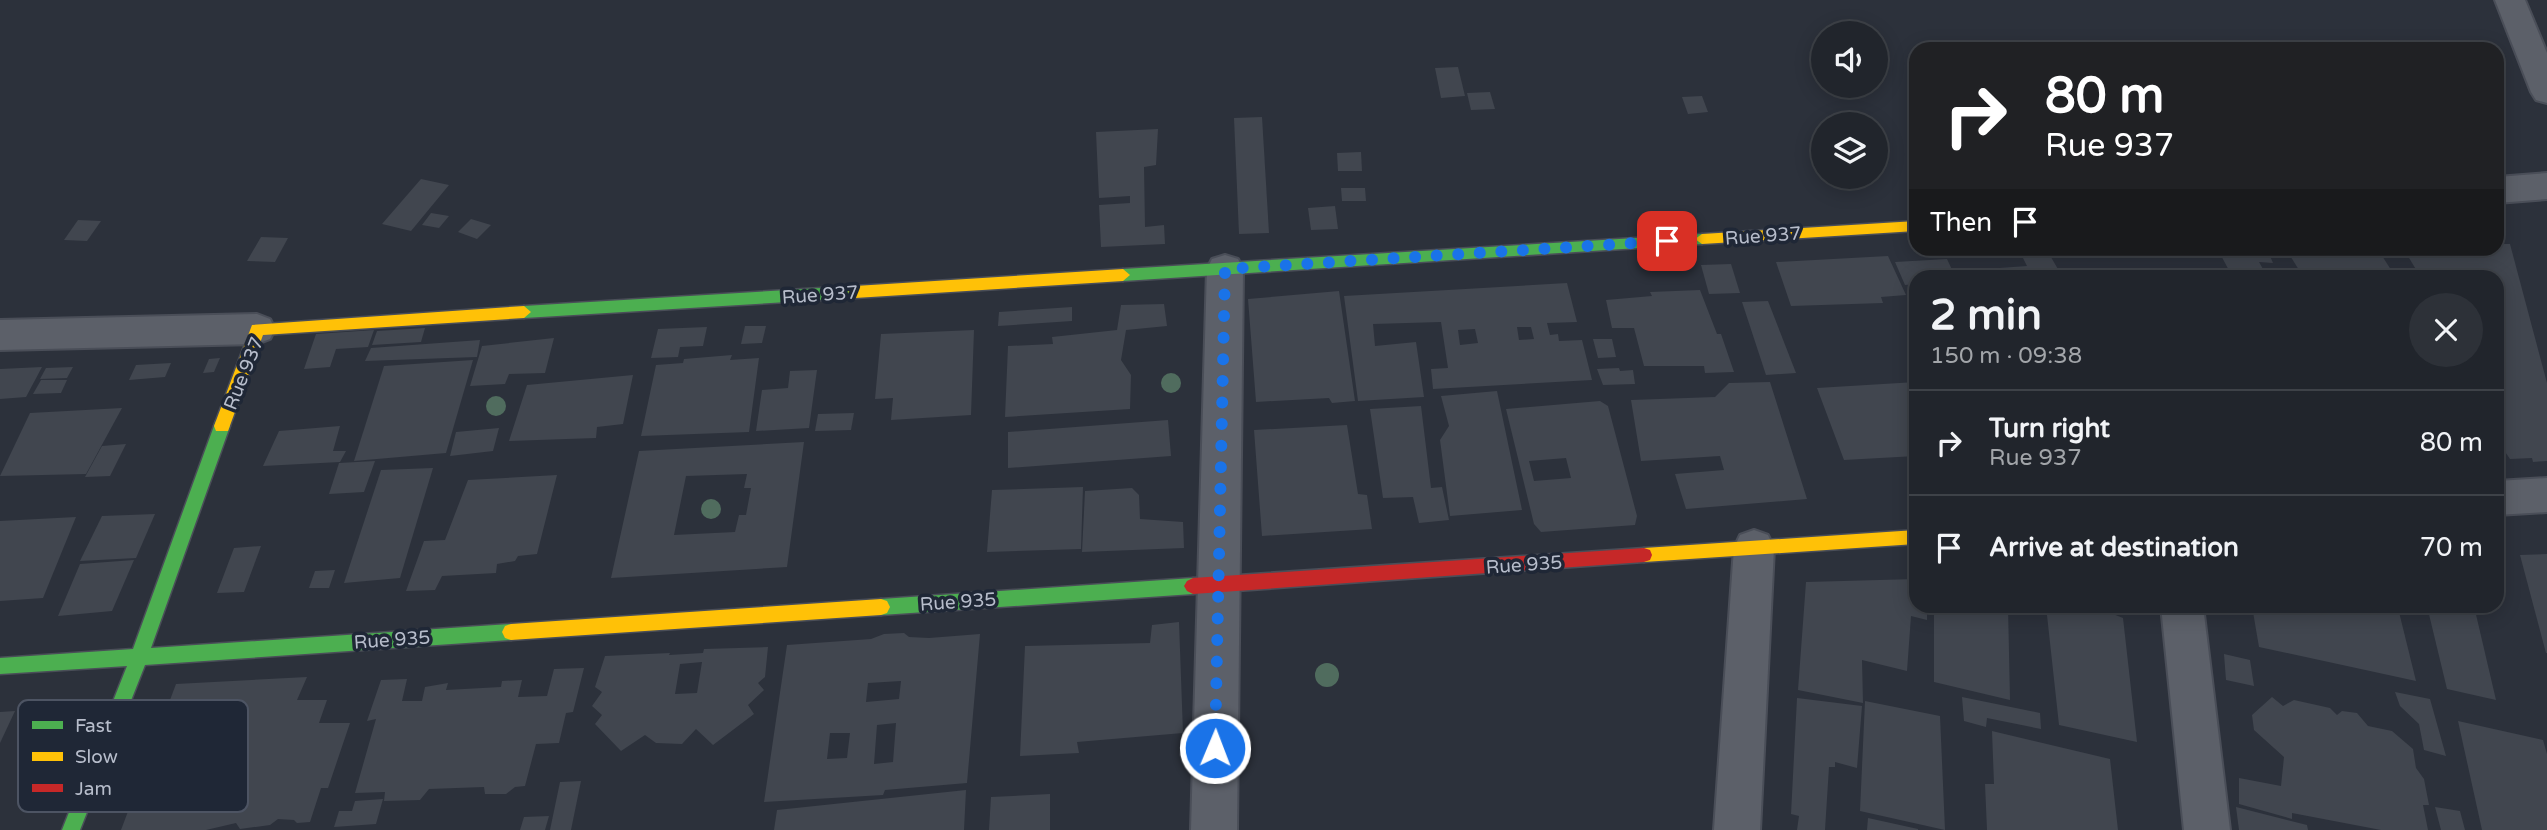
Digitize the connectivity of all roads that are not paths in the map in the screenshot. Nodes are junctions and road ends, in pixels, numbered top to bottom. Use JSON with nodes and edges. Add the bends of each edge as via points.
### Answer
{"nodes":[{"id":1,"x":2510,"y":0,"type":"edge"},
{"id":2,"x":2547,"y":92,"type":"edge"},
{"id":3,"x":2547,"y":187,"type":"edge"},
{"id":4,"x":2504,"y":190,"type":"edge"},
{"id":5,"x":1909,"y":226,"type":"edge"},
{"id":6,"x":1225,"y":269,"type":"junction"},
{"id":7,"x":257,"y":329,"type":"junction"},
{"id":8,"x":0,"y":335,"type":"edge"},
{"id":9,"x":2547,"y":495,"type":"edge"},
{"id":10,"x":2504,"y":498,"type":"edge"},
{"id":11,"x":1909,"y":537,"type":"edge"},
{"id":12,"x":1754,"y":548,"type":"junction"},
{"id":13,"x":1218,"y":584,"type":"junction"},
{"id":14,"x":2183,"y":613,"type":"edge"},
{"id":15,"x":139,"y":657,"type":"junction"},
{"id":16,"x":0,"y":666,"type":"edge"},
{"id":17,"x":122,"y":700,"type":"edge"},
{"id":18,"x":78,"y":812,"type":"edge"},
{"id":19,"x":71,"y":830,"type":"edge"},
{"id":20,"x":1214,"y":830,"type":"edge"},
{"id":21,"x":1738,"y":830,"type":"edge"},
{"id":22,"x":2207,"y":830,"type":"edge"}],
"edges":[{"from":1,"to":2,"type":"street"},
{"from":3,"to":4,"type":"street"},
{"from":5,"to":6,"type":"street","name":"Rue 937"},
{"from":6,"to":7,"type":"street","name":"Rue 937"},
{"from":6,"to":13,"type":"street"},
{"from":7,"to":8,"type":"street"},
{"from":7,"to":15,"type":"street","name":"Rue 937"},
{"from":9,"to":10,"type":"street"},
{"from":11,"to":12,"type":"street","name":"Rue 935"},
{"from":12,"to":13,"type":"street","name":"Rue 935"},
{"from":12,"to":21,"type":"street"},
{"from":13,"to":15,"type":"street","name":"Rue 935"},
{"from":13,"to":20,"type":"street"},
{"from":14,"to":22,"type":"street"},
{"from":15,"to":16,"type":"street","name":"Rue 935"},
{"from":15,"to":17,"type":"street","name":"Rue 937"},
{"from":18,"to":19,"type":"street","name":"Rue 937"}]}
